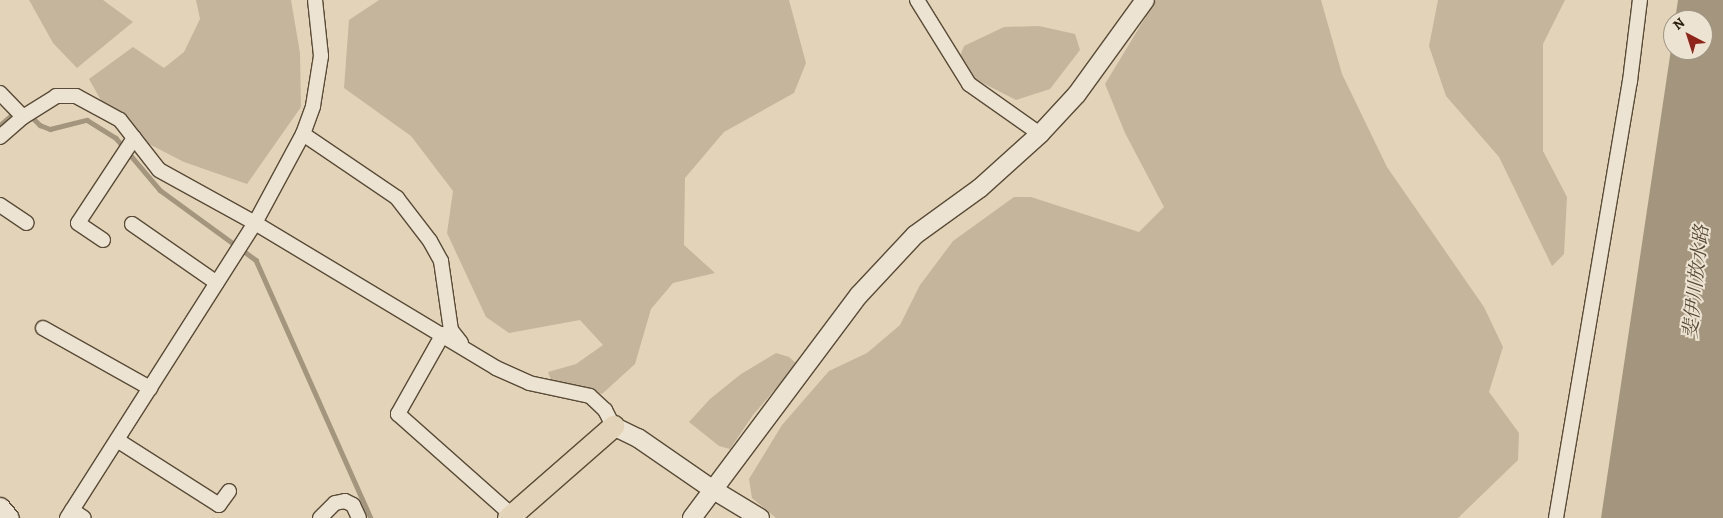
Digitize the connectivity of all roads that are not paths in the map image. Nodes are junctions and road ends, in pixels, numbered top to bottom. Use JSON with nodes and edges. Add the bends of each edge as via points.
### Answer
{"nodes":[{"id":1,"x":315,"y":0,"type":"edge"},
{"id":2,"x":917,"y":0,"type":"edge"},
{"id":3,"x":1146,"y":0,"type":"edge"},
{"id":4,"x":1640,"y":0,"type":"edge"},
{"id":5,"x":0,"y":93,"type":"edge"},
{"id":6,"x":23,"y":117,"type":"junction"},
{"id":7,"x":303,"y":134,"type":"junction"},
{"id":8,"x":1040,"y":134,"type":"junction"},
{"id":9,"x":0,"y":137,"type":"edge"},
{"id":10,"x":134,"y":138,"type":"junction"},
{"id":11,"x":0,"y":206,"type":"edge"},
{"id":12,"x":27,"y":223,"type":"dead end"},
{"id":13,"x":255,"y":223,"type":"junction"},
{"id":14,"x":132,"y":224,"type":"dead end"},
{"id":15,"x":103,"y":240,"type":"dead end"},
{"id":16,"x":217,"y":283,"type":"junction"},
{"id":17,"x":43,"y":328,"type":"dead end"},
{"id":18,"x":443,"y":334,"type":"junction"},
{"id":19,"x":463,"y":346,"type":"junction"},
{"id":20,"x":150,"y":388,"type":"junction"},
{"id":21,"x":613,"y":426,"type":"junction"},
{"id":22,"x":117,"y":440,"type":"junction"},
{"id":23,"x":712,"y":490,"type":"junction"},
{"id":24,"x":229,"y":491,"type":"dead end"},
{"id":25,"x":0,"y":507,"type":"edge"},
{"id":26,"x":69,"y":514,"type":"edge"},
{"id":27,"x":511,"y":517,"type":"edge"},
{"id":28,"x":9,"y":518,"type":"edge"},
{"id":29,"x":84,"y":518,"type":"edge"},
{"id":30,"x":320,"y":518,"type":"edge"},
{"id":31,"x":360,"y":518,"type":"edge"},
{"id":32,"x":692,"y":518,"type":"edge"},
{"id":33,"x":760,"y":518,"type":"edge"},
{"id":34,"x":1556,"y":518,"type":"edge"}],
"edges":[{"from":1,"to":7,"type":"street","via":[[321,56],[313,106]]},
{"from":2,"to":8,"type":"street","via":[[968,84]]},
{"from":3,"to":8,"type":"street","via":[[1077,94]]},
{"from":4,"to":34,"type":"street","via":[[1630,81]]},
{"from":5,"to":6,"type":"street"},
{"from":6,"to":9,"type":"street"},
{"from":6,"to":10,"type":"street","via":[[56,96],[76,96],[120,120]]},
{"from":7,"to":13,"type":"street"},
{"from":7,"to":19,"type":"street","via":[[397,198],[430,241],[441,262],[451,330]]},
{"from":8,"to":23,"type":"street","via":[[980,188],[916,235],[859,295]]},
{"from":10,"to":13,"type":"street","via":[[159,170]]},
{"from":10,"to":15,"type":"street","via":[[78,223]]},
{"from":11,"to":12,"type":"street"},
{"from":13,"to":16,"type":"street"},
{"from":13,"to":18,"type":"street"},
{"from":14,"to":16,"type":"street"},
{"from":16,"to":20,"type":"street"},
{"from":17,"to":20,"type":"street"},
{"from":18,"to":19,"type":"street"},
{"from":18,"to":27,"type":"street","via":[[398,414]]},
{"from":19,"to":21,"type":"street","via":[[496,368],[528,383],[590,396],[606,410]]},
{"from":20,"to":22,"type":"street"},
{"from":21,"to":23,"type":"street","via":[[638,438]]},
{"from":21,"to":27,"type":"main road"},
{"from":22,"to":24,"type":"street","via":[[219,505]]},
{"from":22,"to":26,"type":"street"},
{"from":23,"to":32,"type":"street"},
{"from":23,"to":33,"type":"street"},
{"from":25,"to":28,"type":"main road"},
{"from":26,"to":29,"type":"street"},
{"from":30,"to":31,"type":"street","via":[[335,502],[345,501],[353,505]]}]}
